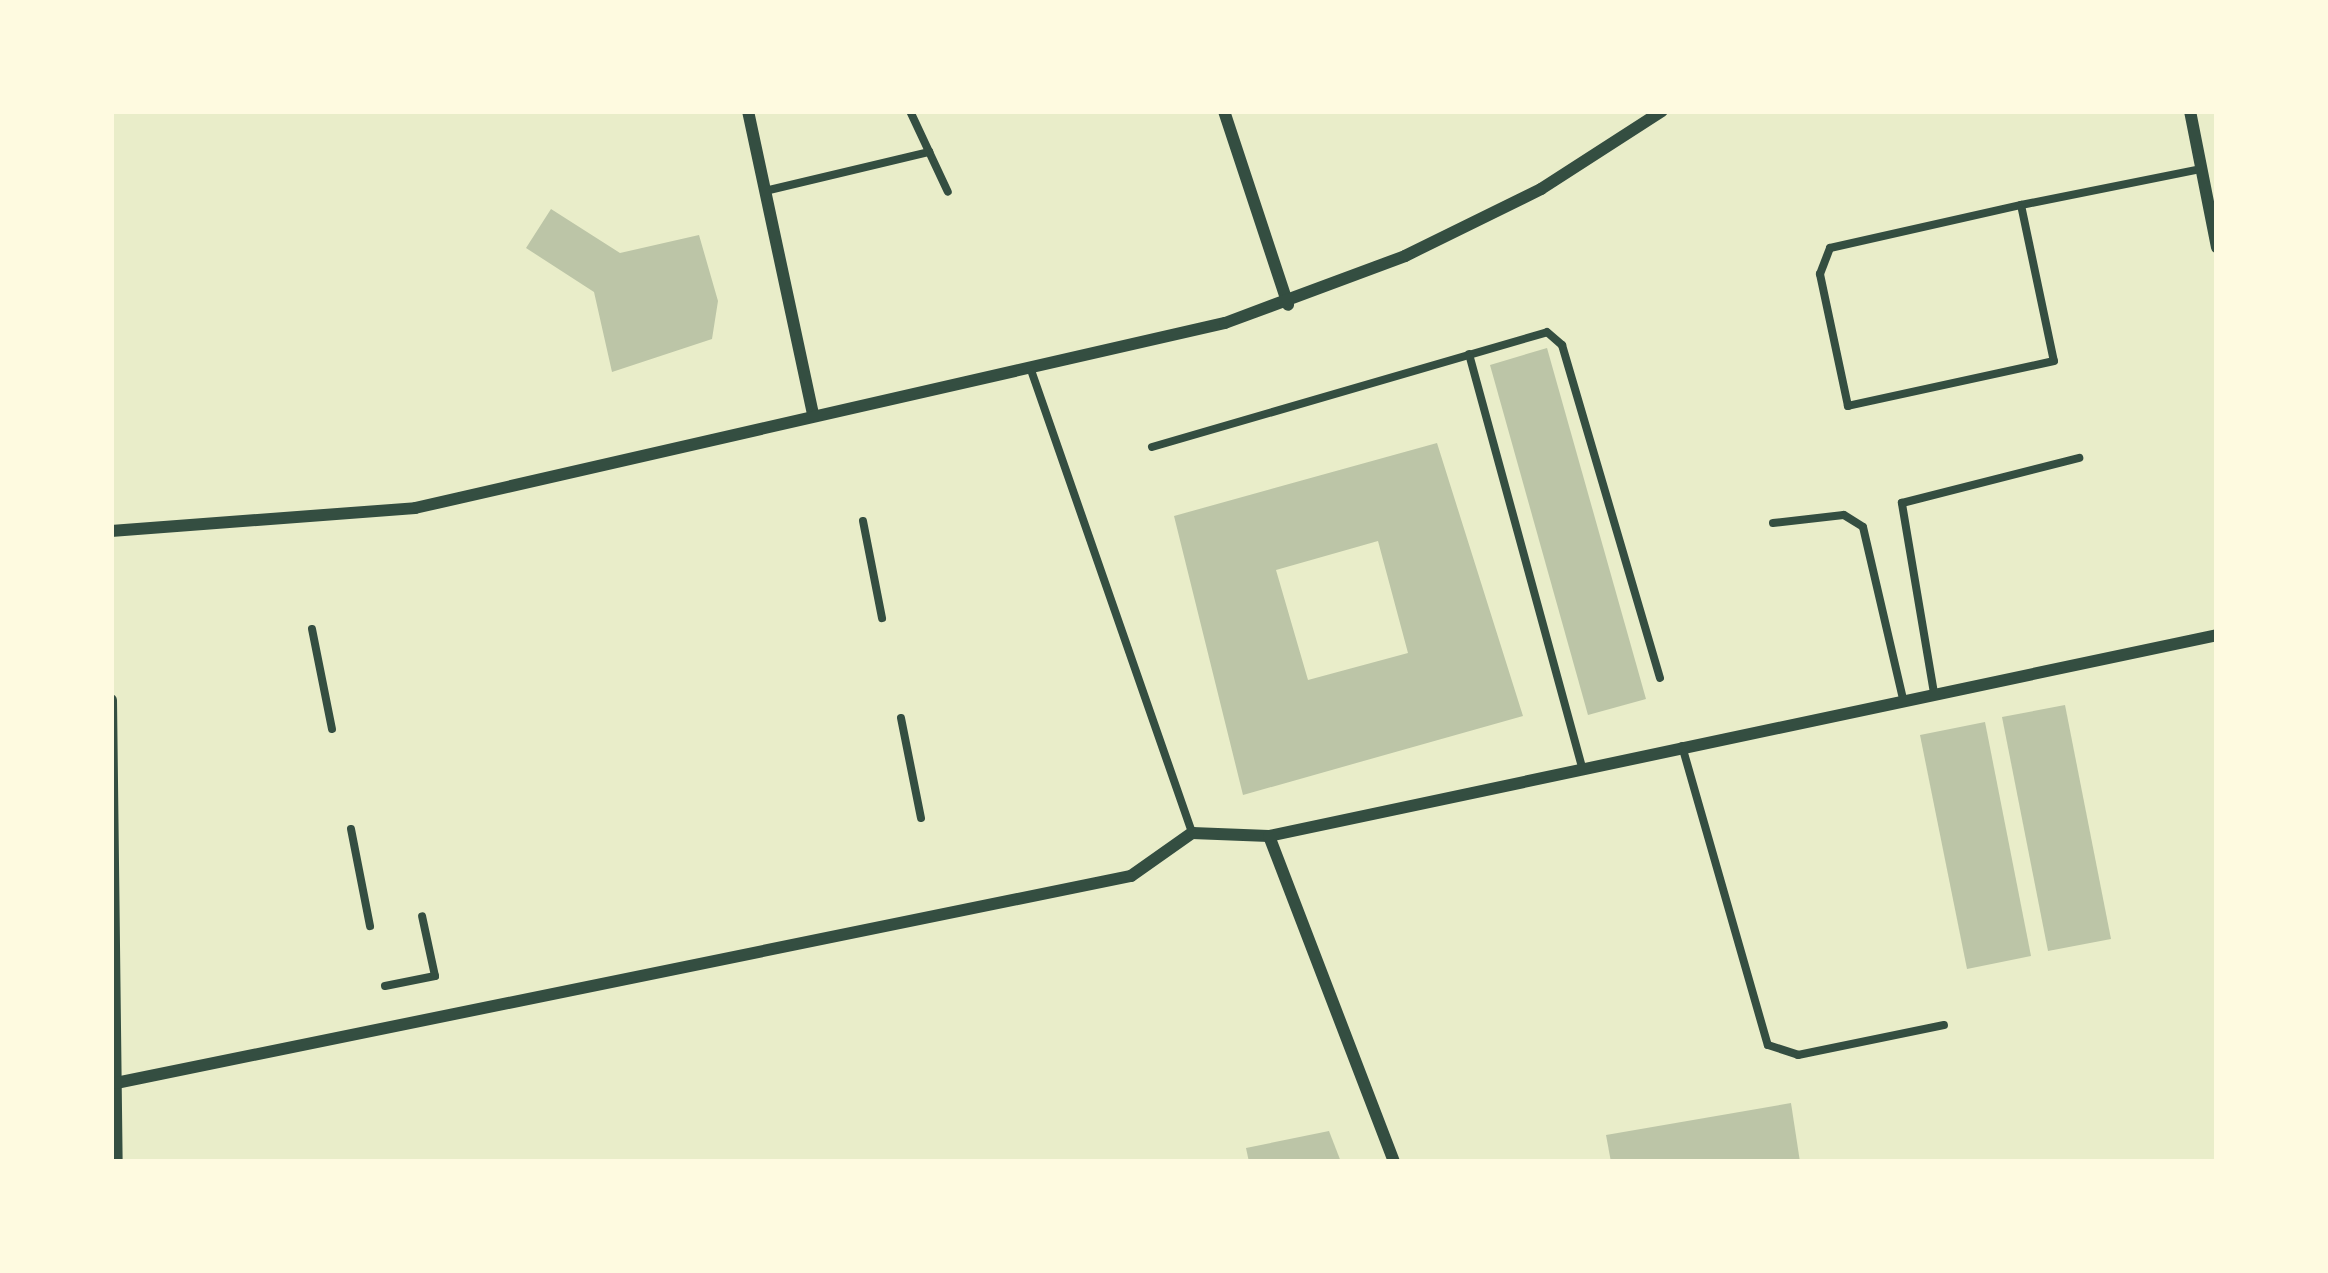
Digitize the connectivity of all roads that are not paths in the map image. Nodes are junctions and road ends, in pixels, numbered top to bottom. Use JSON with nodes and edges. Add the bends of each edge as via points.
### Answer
{"nodes":[{"id":1,"x":748,"y":111,"type":"edge"},
{"id":2,"x":910,"y":111,"type":"edge"},
{"id":3,"x":1224,"y":111,"type":"edge"},
{"id":4,"x":1662,"y":111,"type":"edge"},
{"id":5,"x":2190,"y":111,"type":"edge"},
{"id":6,"x":929,"y":152,"type":"junction"},
{"id":7,"x":2201,"y":169,"type":"junction"},
{"id":8,"x":765,"y":191,"type":"junction"},
{"id":9,"x":948,"y":192,"type":"dead end"},
{"id":10,"x":2021,"y":205,"type":"junction"},
{"id":11,"x":2217,"y":247,"type":"edge"},
{"id":12,"x":1288,"y":304,"type":"junction"},
{"id":13,"x":1469,"y":354,"type":"junction"},
{"id":14,"x":1031,"y":370,"type":"junction"},
{"id":15,"x":813,"y":416,"type":"junction"},
{"id":16,"x":1152,"y":447,"type":"dead end"},
{"id":17,"x":2079,"y":458,"type":"dead end"},
{"id":18,"x":863,"y":521,"type":"dead end"},
{"id":19,"x":1773,"y":524,"type":"dead end"},
{"id":20,"x":111,"y":531,"type":"edge"},
{"id":21,"x":882,"y":618,"type":"dead end"},
{"id":22,"x":312,"y":629,"type":"dead end"},
{"id":23,"x":2217,"y":635,"type":"edge"},
{"id":24,"x":1660,"y":677,"type":"dead end"},
{"id":25,"x":1934,"y":693,"type":"junction"},
{"id":26,"x":1903,"y":699,"type":"junction"},
{"id":27,"x":111,"y":700,"type":"edge"},
{"id":28,"x":902,"y":718,"type":"dead end"},
{"id":29,"x":332,"y":729,"type":"dead end"},
{"id":30,"x":1682,"y":745,"type":"junction"},
{"id":31,"x":1582,"y":767,"type":"junction"},
{"id":32,"x":921,"y":818,"type":"dead end"},
{"id":33,"x":351,"y":829,"type":"dead end"},
{"id":34,"x":1192,"y":833,"type":"junction"},
{"id":35,"x":1269,"y":836,"type":"junction"},
{"id":36,"x":370,"y":926,"type":"dead end"},
{"id":37,"x":1944,"y":1025,"type":"dead end"},
{"id":38,"x":116,"y":1083,"type":"junction"},
{"id":39,"x":117,"y":1162,"type":"edge"},
{"id":40,"x":1394,"y":1162,"type":"edge"}],
"edges":[{"from":1,"to":8,"type":"street"},
{"from":2,"to":6,"type":"lane"},
{"from":3,"to":12,"type":"street"},
{"from":4,"to":12,"type":"street","via":[[1541,189]]},
{"from":5,"to":7,"type":"street"},
{"from":6,"to":8,"type":"lane"},
{"from":6,"to":9,"type":"lane"},
{"from":7,"to":10,"type":"lane"},
{"from":7,"to":11,"type":"street"},
{"from":8,"to":15,"type":"street"},
{"from":10,"to":10,"type":"lane","via":[[1830,248],[1820,274],[1851,407],[2050,365]]},
{"from":12,"to":14,"type":"street"},
{"from":13,"to":16,"type":"lane"},
{"from":13,"to":24,"type":"lane","via":[[1538,332],[1562,346]]},
{"from":13,"to":31,"type":"lane"},
{"from":14,"to":15,"type":"street"},
{"from":14,"to":34,"type":"lane"},
{"from":15,"to":20,"type":"street","via":[[379,514]]},
{"from":17,"to":25,"type":"lane","via":[[1902,503]]},
{"from":18,"to":21,"type":"lane"},
{"from":19,"to":26,"type":"lane","via":[[1844,515],[1863,527]]},
{"from":22,"to":29,"type":"lane"},
{"from":23,"to":25,"type":"street"},
{"from":25,"to":26,"type":"street"},
{"from":26,"to":30,"type":"street"},
{"from":27,"to":38,"type":"street"},
{"from":28,"to":32,"type":"lane"},
{"from":30,"to":31,"type":"street"},
{"from":30,"to":37,"type":"lane","via":[[1768,1045],[1798,1055]]},
{"from":31,"to":35,"type":"street"},
{"from":33,"to":36,"type":"lane"},
{"from":34,"to":35,"type":"street"},
{"from":34,"to":38,"type":"street","via":[[1131,876]]},
{"from":35,"to":40,"type":"street"},
{"from":38,"to":39,"type":"street"}]}
